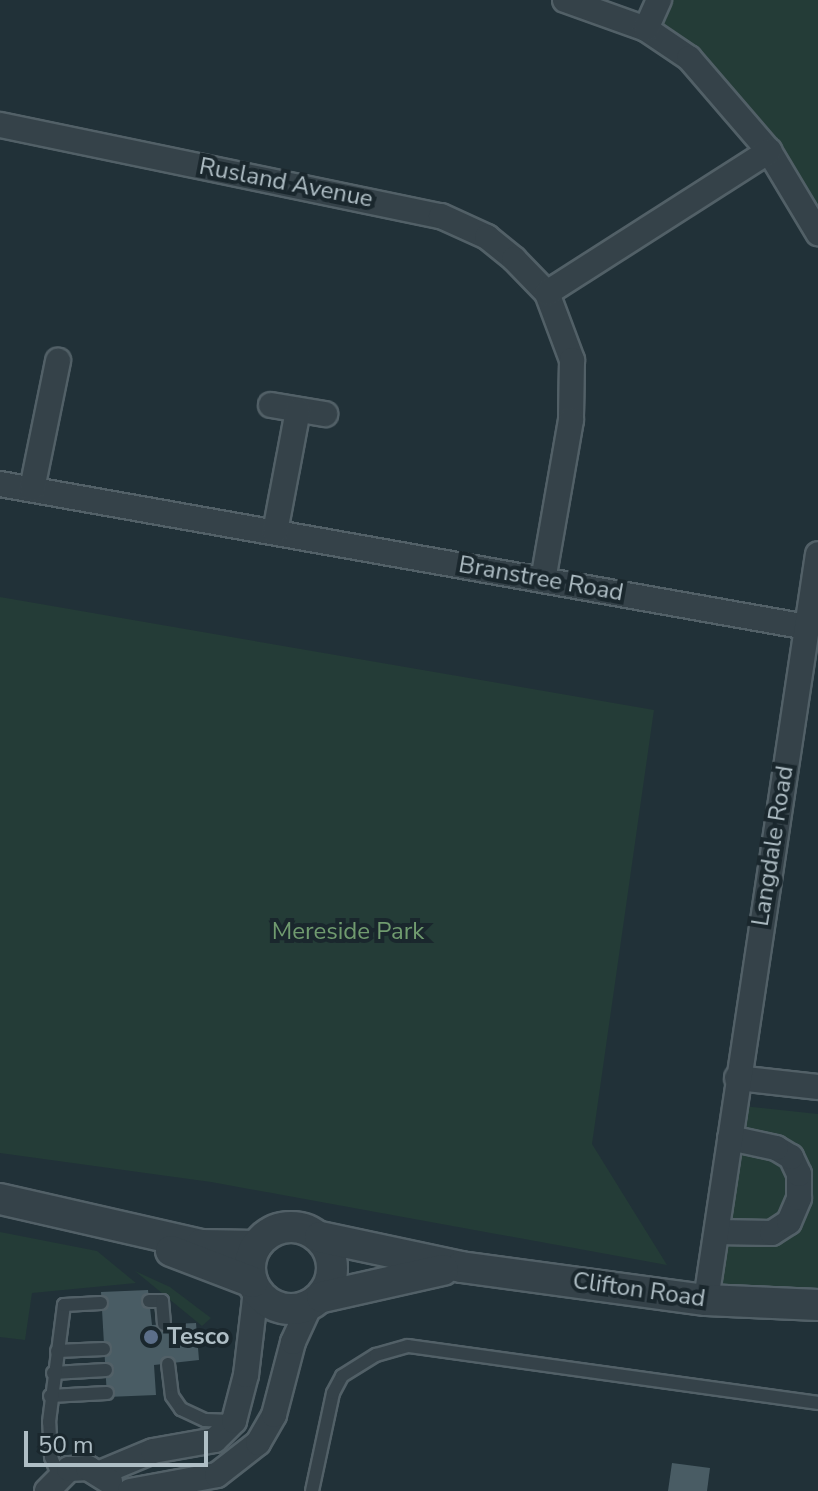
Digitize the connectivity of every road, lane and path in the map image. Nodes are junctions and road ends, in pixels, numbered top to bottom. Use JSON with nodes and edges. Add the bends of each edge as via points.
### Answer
{"nodes":[{"id":1,"x":565,"y":0,"type":"edge"},
{"id":2,"x":659,"y":0,"type":"edge"},
{"id":3,"x":646,"y":29,"type":"junction"},
{"id":4,"x":0,"y":125,"type":"edge"},
{"id":5,"x":769,"y":151,"type":"junction"},
{"id":6,"x":818,"y":233,"type":"edge"},
{"id":7,"x":547,"y":293,"type":"junction"},
{"id":8,"x":58,"y":361,"type":"dead end"},
{"id":9,"x":271,"y":405,"type":"dead end"},
{"id":10,"x":298,"y":410,"type":"junction"},
{"id":11,"x":325,"y":414,"type":"dead end"},
{"id":12,"x":0,"y":484,"type":"edge"},
{"id":13,"x":32,"y":489,"type":"junction"},
{"id":14,"x":275,"y":532,"type":"junction"},
{"id":15,"x":818,"y":554,"type":"edge"},
{"id":16,"x":543,"y":580,"type":"junction"},
{"id":17,"x":807,"y":627,"type":"junction"},
{"id":18,"x":737,"y":1078,"type":"junction"},
{"id":19,"x":818,"y":1087,"type":"edge"},
{"id":20,"x":730,"y":1138,"type":"junction"},
{"id":21,"x":0,"y":1199,"type":"edge"},
{"id":22,"x":100,"y":1221,"type":"junction"},
{"id":23,"x":717,"y":1232,"type":"junction"},
{"id":24,"x":320,"y":1237,"type":"junction"},
{"id":25,"x":256,"y":1246,"type":"junction"},
{"id":26,"x":461,"y":1267,"type":"junction"},
{"id":27,"x":254,"y":1286,"type":"junction"},
{"id":28,"x":706,"y":1300,"type":"junction"},
{"id":29,"x":149,"y":1301,"type":"dead end"},
{"id":30,"x":316,"y":1301,"type":"junction"},
{"id":31,"x":101,"y":1303,"type":"dead end"},
{"id":32,"x":818,"y":1305,"type":"edge"},
{"id":33,"x":164,"y":1324,"type":"dead end"},
{"id":34,"x":104,"y":1349,"type":"dead end"},
{"id":35,"x":57,"y":1351,"type":"junction"},
{"id":36,"x":154,"y":1368,"type":"dead end"},
{"id":37,"x":106,"y":1370,"type":"dead end"},
{"id":38,"x":53,"y":1373,"type":"junction"},
{"id":39,"x":170,"y":1389,"type":"junction"},
{"id":40,"x":155,"y":1390,"type":"dead end"},
{"id":41,"x":107,"y":1393,"type":"dead end"},
{"id":42,"x":50,"y":1396,"type":"junction"},
{"id":43,"x":818,"y":1403,"type":"edge"},
{"id":44,"x":234,"y":1421,"type":"junction"},
{"id":45,"x":107,"y":1482,"type":"edge"},
{"id":46,"x":52,"y":1483,"type":"edge"},
{"id":47,"x":130,"y":1491,"type":"edge"},
{"id":48,"x":312,"y":1491,"type":"edge"}],
"edges":[{"from":1,"to":3,"type":"street"},
{"from":2,"to":3,"type":"street"},
{"from":3,"to":5,"type":"street","via":[[689,58]]},
{"from":4,"to":7,"type":"street","name":"Rusland Avenue","via":[[441,216],[487,237]]},
{"from":5,"to":6,"type":"street"},
{"from":5,"to":7,"type":"street"},
{"from":7,"to":16,"type":"street","name":"Rusland Avenue","via":[[572,360],[573,385]]},
{"from":8,"to":13,"type":"street"},
{"from":9,"to":10,"type":"street"},
{"from":10,"to":11,"type":"street"},
{"from":10,"to":14,"type":"street"},
{"from":12,"to":13,"type":"street","name":"Branstree Road"},
{"from":13,"to":14,"type":"street","name":"Branstree Road"},
{"from":14,"to":16,"type":"street","name":"Branstree Road"},
{"from":15,"to":17,"type":"street","name":"Langdale Road"},
{"from":16,"to":17,"type":"street","name":"Branstree Road"},
{"from":17,"to":18,"type":"street","name":"Langdale Road"},
{"from":18,"to":19,"type":"street"},
{"from":18,"to":20,"type":"street","name":"Langdale Road"},
{"from":20,"to":23,"type":"street","name":"Langdale Road"},
{"from":20,"to":23,"type":"street","via":[[776,1148],[791,1157],[799,1174],[799,1198],[789,1222],[772,1233]]},
{"from":21,"to":22,"type":"street","name":"Clifton Road"},
{"from":22,"to":25,"type":"street","name":"Clifton Road","via":[[201,1245]]},
{"from":22,"to":27,"type":"street","name":"Clifton Road"},
{"from":23,"to":28,"type":"street","name":"Langdale Road"},
{"from":24,"to":25,"type":"street","name":"Clifton Road","via":[[285,1227]]},
{"from":24,"to":26,"type":"street","name":"Clifton Road"},
{"from":24,"to":30,"type":"street","via":[[332,1260]]},
{"from":25,"to":27,"type":"street"},
{"from":26,"to":28,"type":"street","name":"Clifton Road"},
{"from":26,"to":30,"type":"street","name":"Clifton Road"},
{"from":27,"to":30,"type":"street","name":"Clifton Road","via":[[278,1308]]},
{"from":27,"to":44,"type":"street","via":[[246,1375]]},
{"from":28,"to":32,"type":"street","name":"Clifton Road"},
{"from":29,"to":33,"type":"lane","via":[[162,1301]]},
{"from":30,"to":47,"type":"street","via":[[293,1342],[274,1415],[258,1443],[217,1475]]},
{"from":31,"to":35,"type":"lane","via":[[64,1305]]},
{"from":34,"to":35,"type":"lane"},
{"from":35,"to":38,"type":"lane"},
{"from":36,"to":39,"type":"lane","via":[[168,1366]]},
{"from":37,"to":38,"type":"lane"},
{"from":38,"to":42,"type":"lane"},
{"from":39,"to":40,"type":"lane"},
{"from":39,"to":44,"type":"lane","via":[[181,1409],[205,1420]]},
{"from":41,"to":42,"type":"lane"},
{"from":42,"to":46,"type":"lane"},
{"from":43,"to":48,"type":"lane","via":[[408,1346],[376,1355],[342,1376],[333,1393]]},
{"from":44,"to":45,"type":"street","via":[[215,1440],[153,1451]]},
{"from":45,"to":46,"type":"street","via":[[69,1469]]}]}
